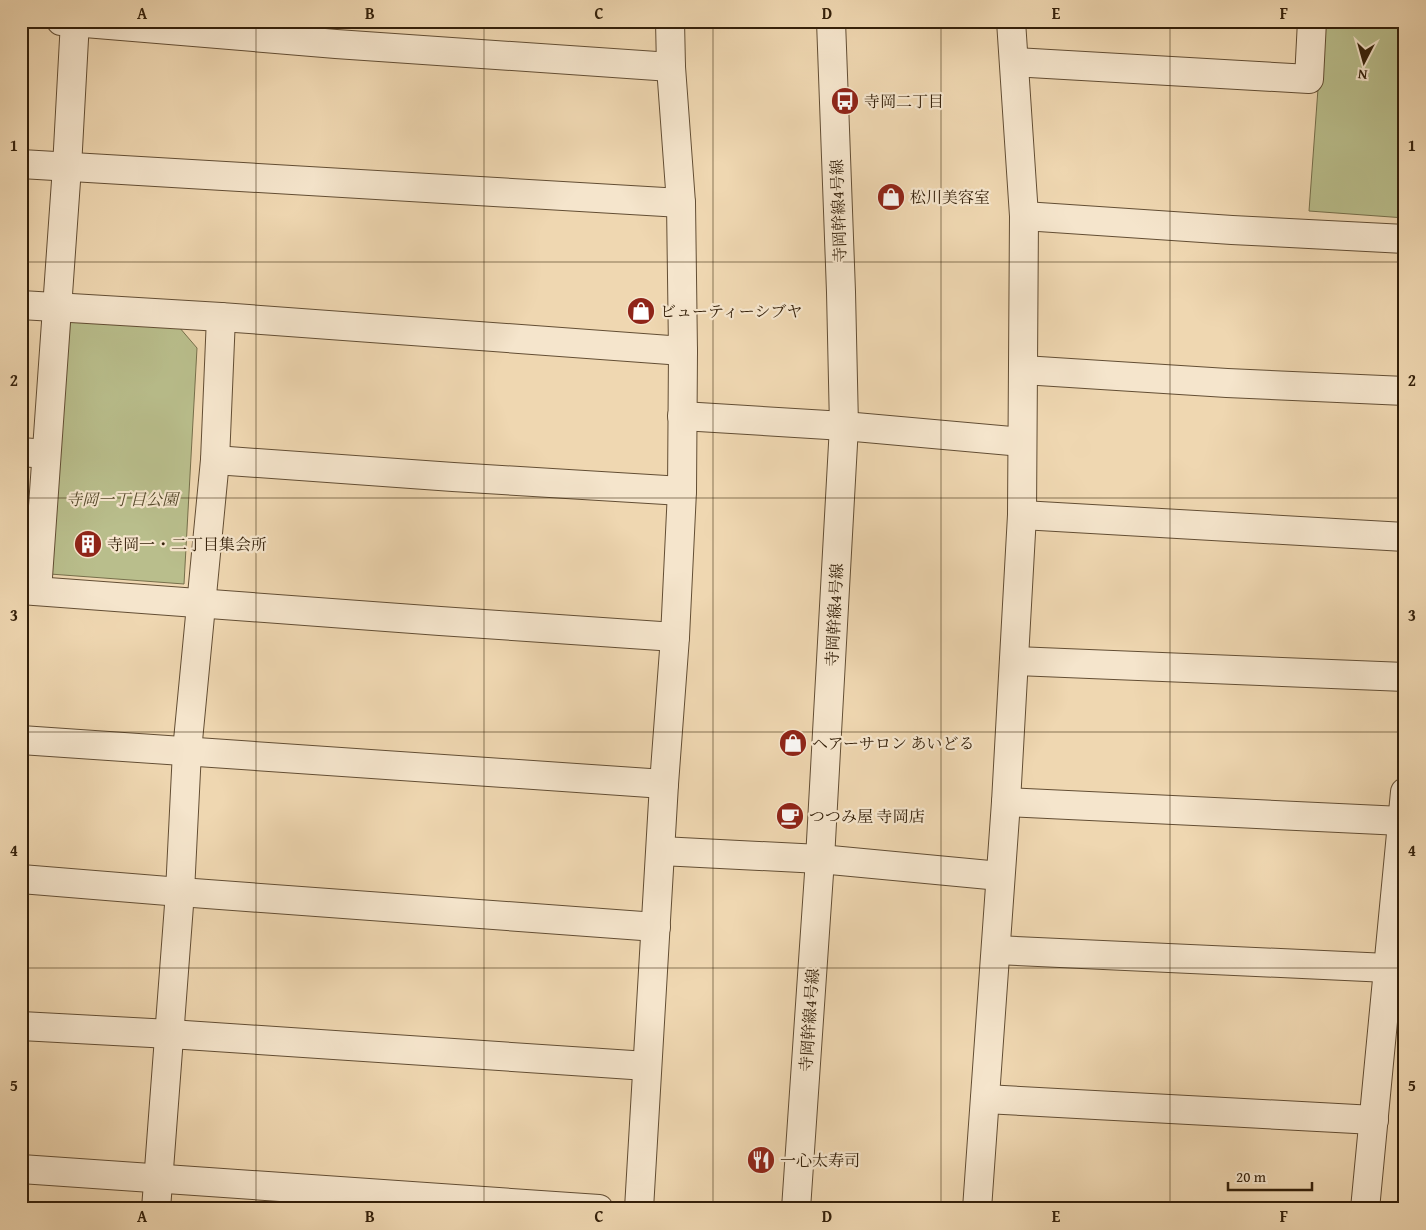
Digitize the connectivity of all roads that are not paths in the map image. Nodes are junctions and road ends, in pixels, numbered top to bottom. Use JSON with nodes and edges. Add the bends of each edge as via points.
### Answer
{"nodes":[{"id":1,"x":670,"y":21,"type":"edge"},
{"id":2,"x":831,"y":21,"type":"edge"},
{"id":3,"x":1011,"y":21,"type":"edge"},
{"id":4,"x":1312,"y":21,"type":"edge"},
{"id":5,"x":70,"y":22,"type":"edge"},
{"id":6,"x":1014,"y":62,"type":"junction"},
{"id":7,"x":671,"y":67,"type":"junction"},
{"id":8,"x":21,"y":164,"type":"edge"},
{"id":9,"x":67,"y":167,"type":"junction"},
{"id":10,"x":681,"y":203,"type":"junction"},
{"id":11,"x":1024,"y":216,"type":"junction"},
{"id":12,"x":1405,"y":239,"type":"edge"},
{"id":13,"x":21,"y":305,"type":"edge"},
{"id":14,"x":56,"y":307,"type":"junction"},
{"id":15,"x":221,"y":317,"type":"junction"},
{"id":16,"x":683,"y":351,"type":"junction"},
{"id":17,"x":1023,"y":370,"type":"junction"},
{"id":18,"x":1405,"y":391,"type":"edge"},
{"id":19,"x":682,"y":416,"type":"junction"},
{"id":20,"x":844,"y":426,"type":"junction"},
{"id":21,"x":1022,"y":442,"type":"junction"},
{"id":22,"x":34,"y":454,"type":"edge"},
{"id":23,"x":215,"y":460,"type":"junction"},
{"id":24,"x":682,"y":491,"type":"junction"},
{"id":25,"x":1022,"y":515,"type":"junction"},
{"id":26,"x":1405,"y":537,"type":"edge"},
{"id":27,"x":29,"y":590,"type":"edge"},
{"id":28,"x":201,"y":603,"type":"junction"},
{"id":29,"x":675,"y":637,"type":"junction"},
{"id":30,"x":1014,"y":660,"type":"junction"},
{"id":31,"x":1405,"y":677,"type":"edge"},
{"id":32,"x":21,"y":740,"type":"edge"},
{"id":33,"x":187,"y":751,"type":"junction"},
{"id":34,"x":664,"y":784,"type":"junction"},
{"id":35,"x":1405,"y":792,"type":"edge"},
{"id":36,"x":1006,"y":802,"type":"junction"},
{"id":37,"x":1402,"y":821,"type":"junction"},
{"id":38,"x":661,"y":851,"type":"junction"},
{"id":39,"x":820,"y":858,"type":"junction"},
{"id":40,"x":1000,"y":876,"type":"junction"},
{"id":41,"x":21,"y":879,"type":"edge"},
{"id":42,"x":180,"y":892,"type":"junction"},
{"id":43,"x":656,"y":927,"type":"junction"},
{"id":44,"x":996,"y":950,"type":"junction"},
{"id":45,"x":1388,"y":968,"type":"junction"},
{"id":46,"x":21,"y":1026,"type":"edge"},
{"id":47,"x":170,"y":1034,"type":"junction"},
{"id":48,"x":648,"y":1066,"type":"junction"},
{"id":49,"x":985,"y":1099,"type":"junction"},
{"id":50,"x":1374,"y":1120,"type":"junction"},
{"id":51,"x":21,"y":1169,"type":"edge"},
{"id":52,"x":158,"y":1178,"type":"junction"},
{"id":53,"x":156,"y":1209,"type":"edge"},
{"id":54,"x":599,"y":1209,"type":"edge"},
{"id":55,"x":639,"y":1209,"type":"edge"},
{"id":56,"x":796,"y":1209,"type":"edge"},
{"id":57,"x":977,"y":1209,"type":"edge"},
{"id":58,"x":1365,"y":1209,"type":"edge"}],
"edges":[{"from":1,"to":7,"type":"street"},
{"from":2,"to":20,"type":"street","name":"寺岡幹線4号線"},
{"from":3,"to":6,"type":"street"},
{"from":4,"to":6,"type":"street","via":[[1309,79]]},
{"from":5,"to":7,"type":"street"},
{"from":5,"to":9,"type":"street"},
{"from":6,"to":11,"type":"street"},
{"from":7,"to":10,"type":"street"},
{"from":8,"to":9,"type":"street"},
{"from":9,"to":10,"type":"street"},
{"from":9,"to":14,"type":"street"},
{"from":10,"to":16,"type":"street"},
{"from":11,"to":12,"type":"street"},
{"from":11,"to":17,"type":"street"},
{"from":13,"to":14,"type":"street"},
{"from":14,"to":15,"type":"street"},
{"from":14,"to":22,"type":"street"},
{"from":15,"to":16,"type":"street"},
{"from":15,"to":23,"type":"street"},
{"from":16,"to":19,"type":"street"},
{"from":17,"to":18,"type":"street"},
{"from":17,"to":21,"type":"street"},
{"from":19,"to":20,"type":"street"},
{"from":19,"to":24,"type":"street"},
{"from":20,"to":21,"type":"street"},
{"from":20,"to":39,"type":"street","name":"寺岡幹線4号線"},
{"from":21,"to":25,"type":"street"},
{"from":22,"to":27,"type":"street"},
{"from":23,"to":24,"type":"street"},
{"from":23,"to":28,"type":"street"},
{"from":24,"to":29,"type":"street"},
{"from":25,"to":26,"type":"street"},
{"from":25,"to":30,"type":"street"},
{"from":27,"to":28,"type":"street"},
{"from":28,"to":29,"type":"street"},
{"from":28,"to":33,"type":"street"},
{"from":29,"to":34,"type":"street"},
{"from":30,"to":31,"type":"street"},
{"from":30,"to":36,"type":"street"},
{"from":32,"to":33,"type":"street"},
{"from":33,"to":34,"type":"street"},
{"from":33,"to":42,"type":"street"},
{"from":34,"to":38,"type":"street"},
{"from":35,"to":37,"type":"street"},
{"from":36,"to":37,"type":"street"},
{"from":36,"to":40,"type":"street"},
{"from":37,"to":45,"type":"street"},
{"from":38,"to":39,"type":"street"},
{"from":38,"to":43,"type":"street"},
{"from":39,"to":40,"type":"street"},
{"from":39,"to":56,"type":"street","name":"寺岡幹線4号線"},
{"from":40,"to":44,"type":"street"},
{"from":41,"to":42,"type":"street"},
{"from":42,"to":43,"type":"street"},
{"from":42,"to":47,"type":"street"},
{"from":43,"to":48,"type":"street"},
{"from":44,"to":45,"type":"street"},
{"from":44,"to":49,"type":"street"},
{"from":45,"to":50,"type":"street"},
{"from":46,"to":47,"type":"street"},
{"from":47,"to":48,"type":"street"},
{"from":47,"to":52,"type":"street"},
{"from":48,"to":55,"type":"street"},
{"from":49,"to":50,"type":"street"},
{"from":49,"to":57,"type":"street"},
{"from":50,"to":58,"type":"street"},
{"from":51,"to":52,"type":"street"},
{"from":52,"to":53,"type":"street"},
{"from":52,"to":54,"type":"street"}]}
